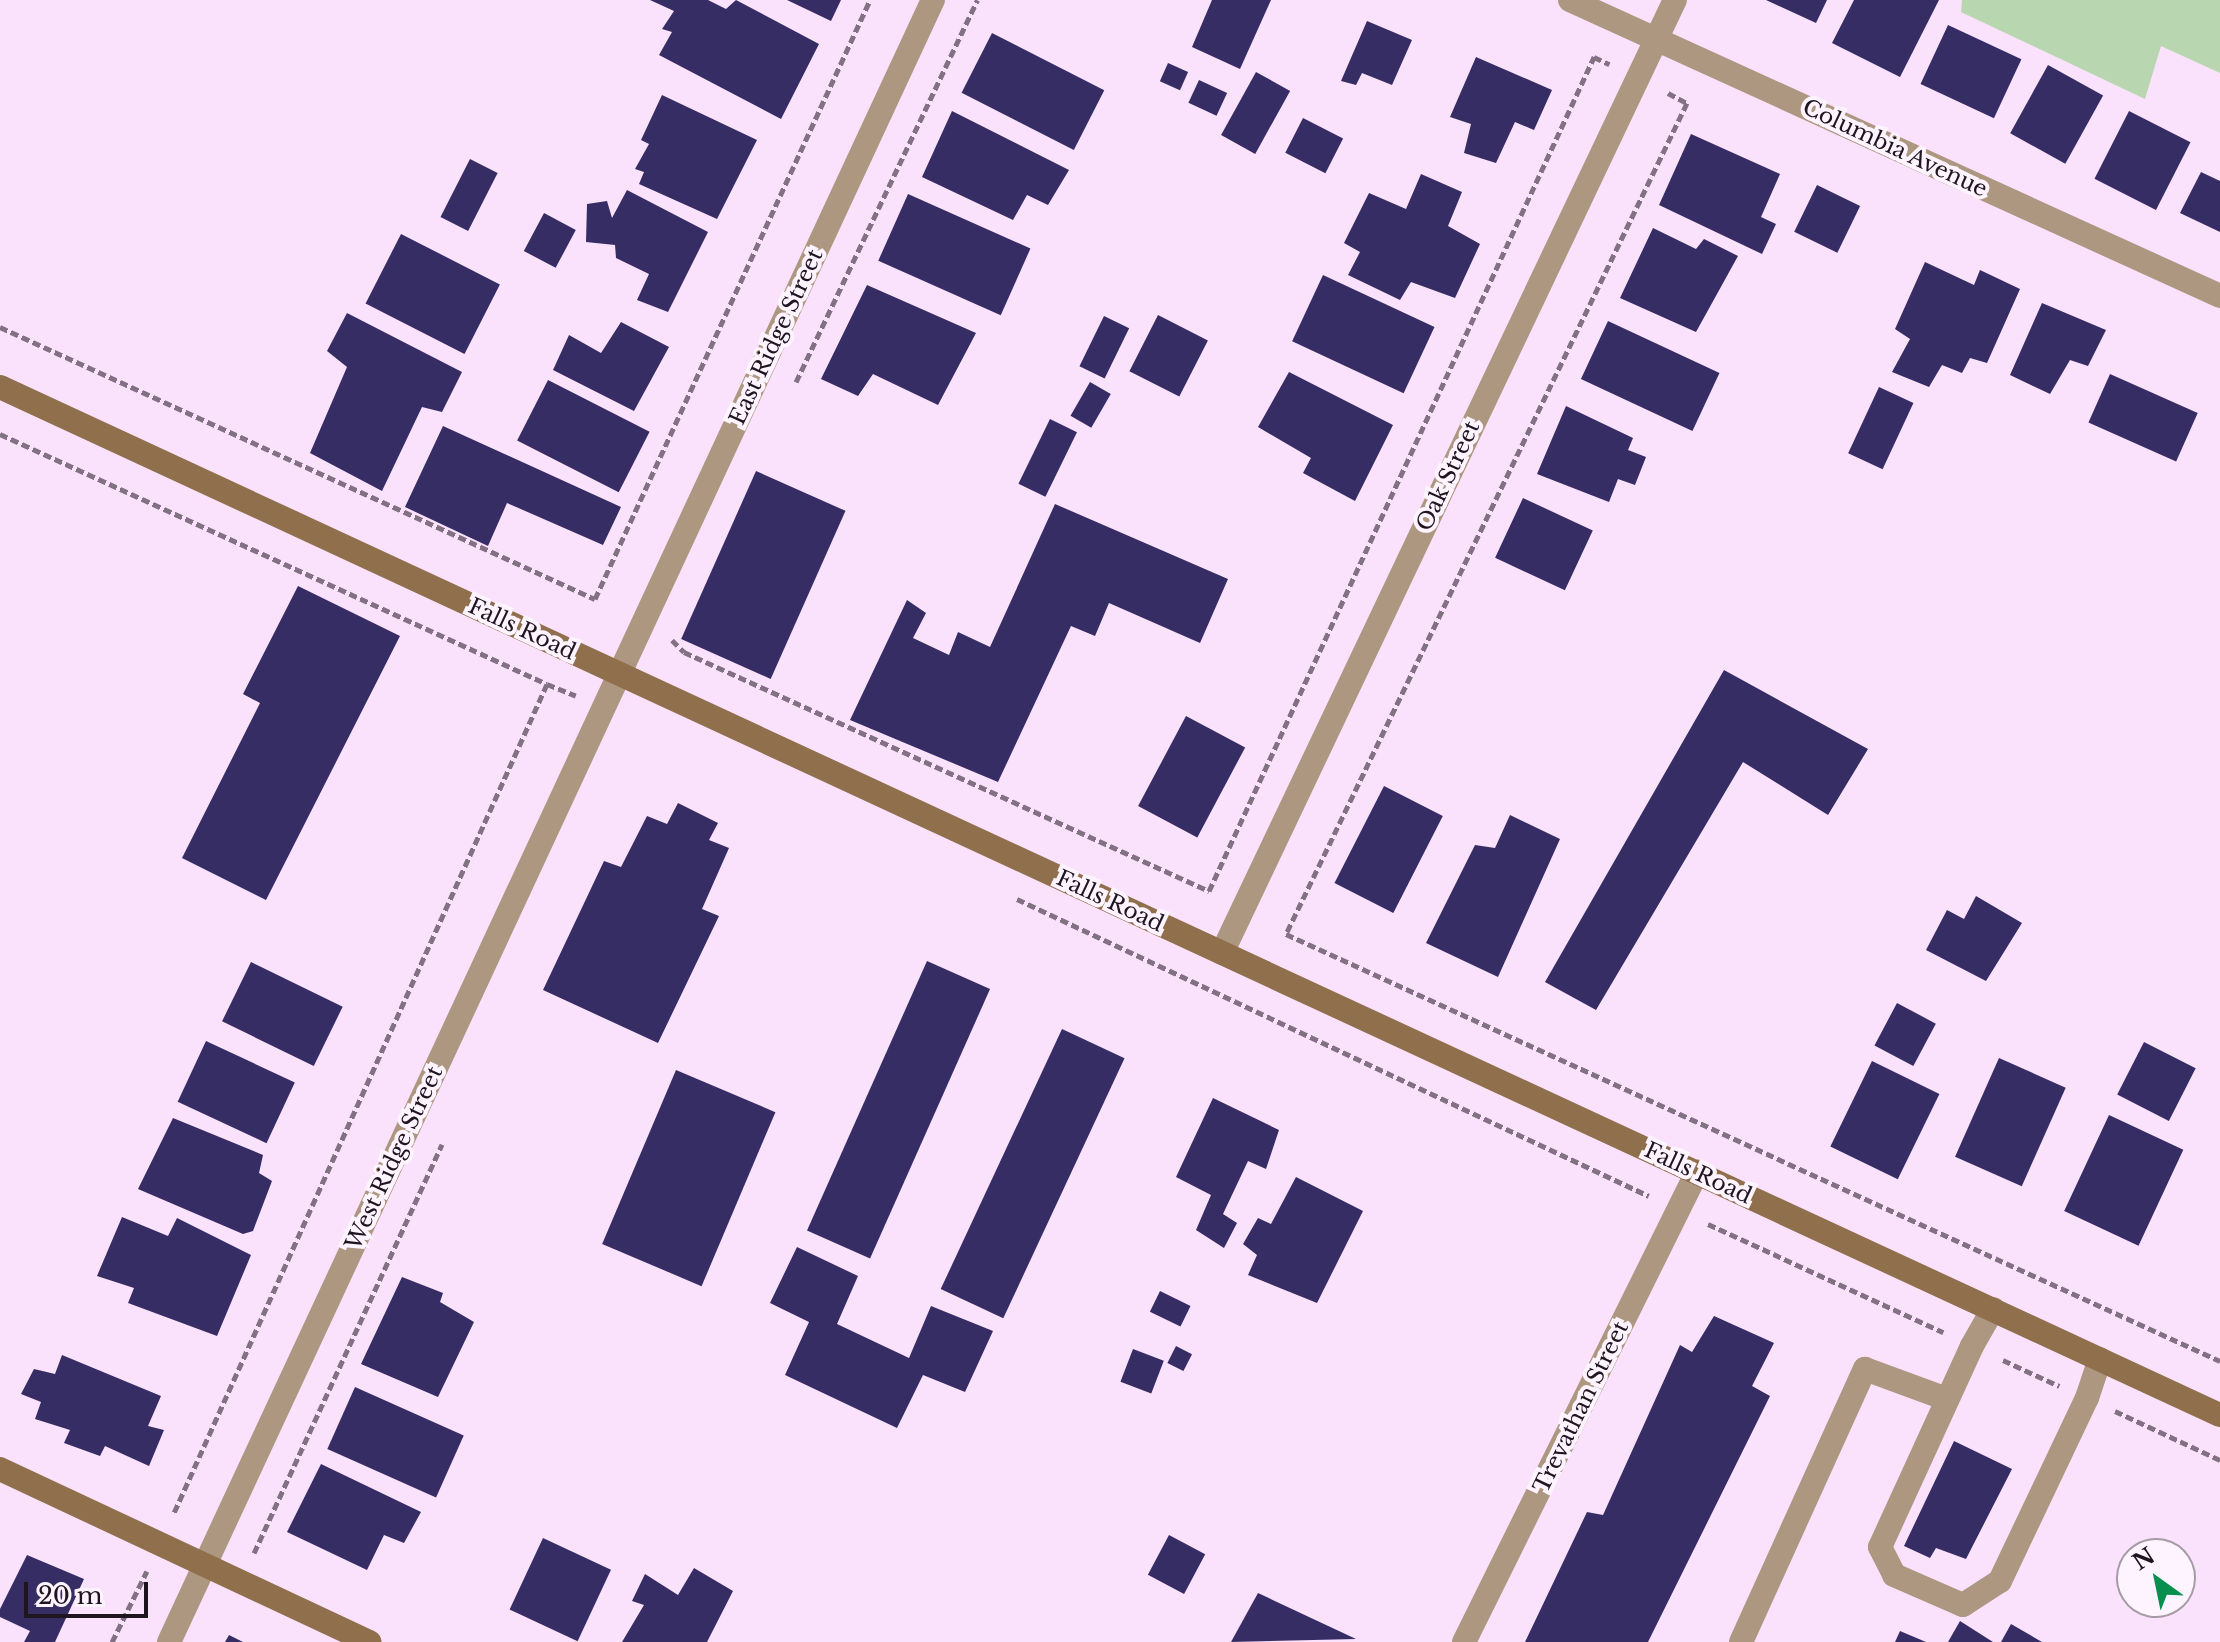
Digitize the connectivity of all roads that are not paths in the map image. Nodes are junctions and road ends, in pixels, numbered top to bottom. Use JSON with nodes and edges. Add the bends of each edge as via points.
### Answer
{"nodes":[{"id":1,"x":933,"y":0,"type":"edge"},
{"id":2,"x":1570,"y":0,"type":"edge"},
{"id":3,"x":1675,"y":0,"type":"edge"},
{"id":4,"x":1656,"y":39,"type":"junction"},
{"id":5,"x":2220,"y":296,"type":"edge"},
{"id":6,"x":0,"y":387,"type":"edge"},
{"id":7,"x":620,"y":674,"type":"junction"},
{"id":8,"x":1222,"y":953,"type":"junction"},
{"id":9,"x":1697,"y":1172,"type":"junction"},
{"id":10,"x":1993,"y":1309,"type":"junction"},
{"id":11,"x":2100,"y":1359,"type":"junction"},
{"id":12,"x":1947,"y":1399,"type":"junction"},
{"id":13,"x":2220,"y":1415,"type":"edge"},
{"id":14,"x":0,"y":1469,"type":"edge"},
{"id":15,"x":205,"y":1565,"type":"junction"},
{"id":16,"x":169,"y":1642,"type":"edge"},
{"id":17,"x":369,"y":1642,"type":"edge"},
{"id":18,"x":1464,"y":1642,"type":"edge"},
{"id":19,"x":1741,"y":1642,"type":"edge"}],
"edges":[{"from":1,"to":7,"type":"street","name":"East Ridge Street"},
{"from":2,"to":4,"type":"street","name":"Columbia Avenue"},
{"from":3,"to":4,"type":"street","name":"Oak Street"},
{"from":4,"to":5,"type":"street","name":"Columbia Avenue"},
{"from":4,"to":8,"type":"street","name":"Oak Street"},
{"from":6,"to":7,"type":"main road","name":"Falls Road"},
{"from":7,"to":8,"type":"main road","name":"Falls Road"},
{"from":7,"to":15,"type":"street","name":"West Ridge Street"},
{"from":8,"to":9,"type":"main road","name":"Falls Road"},
{"from":9,"to":10,"type":"main road","name":"Falls Road"},
{"from":9,"to":18,"type":"street","name":"Trevathan Street"},
{"from":10,"to":11,"type":"main road","name":"Falls Road"},
{"from":10,"to":12,"type":"street"},
{"from":11,"to":12,"type":"street","via":[[2087,1398],[2000,1581],[1963,1605],[1894,1575],[1880,1547]]},
{"from":11,"to":13,"type":"main road","name":"Falls Road"},
{"from":12,"to":19,"type":"street","via":[[1865,1369]]},
{"from":14,"to":15,"type":"main road"},
{"from":15,"to":16,"type":"street","name":"West Ridge Street"},
{"from":15,"to":17,"type":"main road"}]}
